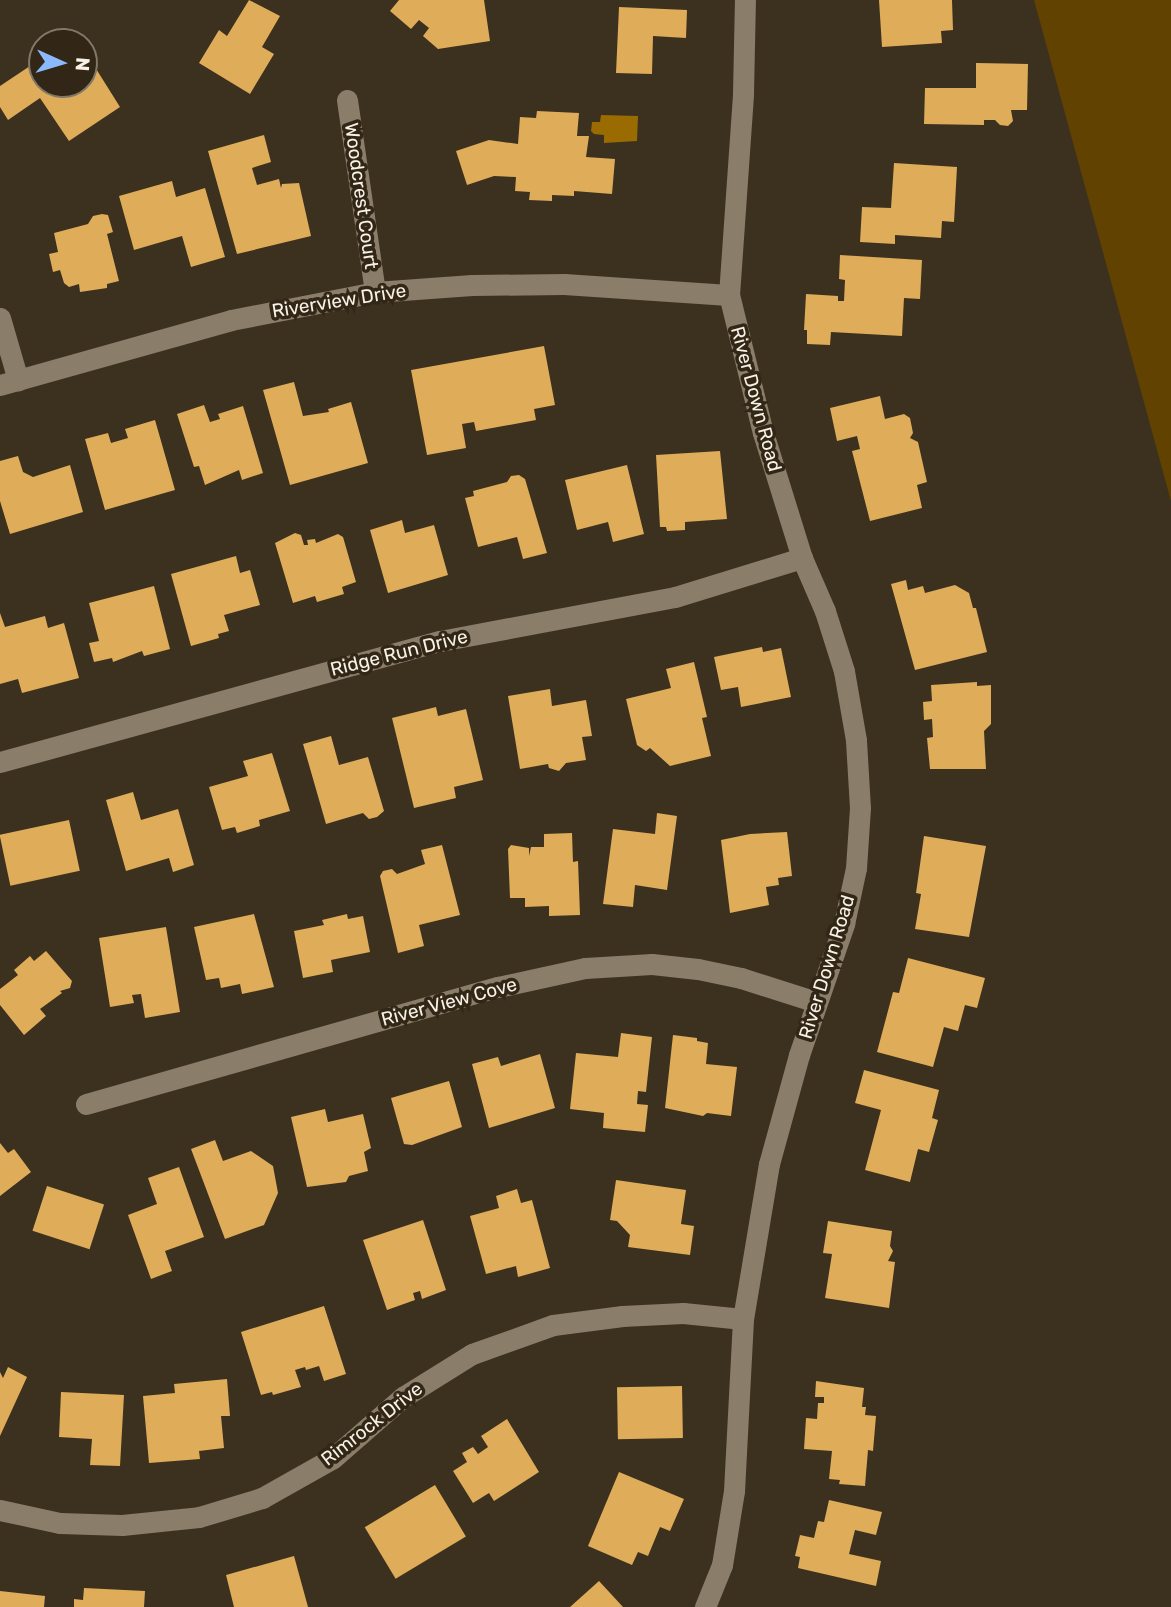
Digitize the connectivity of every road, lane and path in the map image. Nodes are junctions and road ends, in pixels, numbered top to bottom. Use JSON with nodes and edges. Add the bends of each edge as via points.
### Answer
{"nodes":[{"id":1,"x":745,"y":0,"type":"edge"},
{"id":2,"x":347,"y":100,"type":"dead end"},
{"id":3,"x":375,"y":292,"type":"junction"},
{"id":4,"x":729,"y":295,"type":"junction"},
{"id":5,"x":0,"y":318,"type":"edge"},
{"id":6,"x":9,"y":382,"type":"edge"},
{"id":7,"x":802,"y":558,"type":"junction"},
{"id":8,"x":0,"y":762,"type":"edge"},
{"id":9,"x":816,"y":1002,"type":"junction"},
{"id":10,"x":86,"y":1104,"type":"dead end"},
{"id":11,"x":743,"y":1319,"type":"junction"},
{"id":12,"x":0,"y":1510,"type":"edge"},
{"id":13,"x":705,"y":1607,"type":"edge"}],
"edges":[{"from":1,"to":4,"type":"street","name":"River Down Road"},
{"from":2,"to":3,"type":"street","name":"Woodcrest Court"},
{"from":3,"to":4,"type":"street","name":"Riverview Drive","via":[[564,284]]},
{"from":3,"to":6,"type":"street","name":"Riverview Drive","via":[[231,320]]},
{"from":4,"to":7,"type":"street","name":"River Down Road","via":[[750,384]]},
{"from":5,"to":6,"type":"street"},
{"from":7,"to":8,"type":"street","name":"Ridge Run Drive","via":[[675,597],[440,641]]},
{"from":7,"to":9,"type":"street","name":"River Down Road","via":[[844,671],[856,740],[860,808],[854,879],[844,924]]},
{"from":9,"to":10,"type":"street","name":"River View Cove","via":[[698,969],[652,964],[585,968],[498,987]]},
{"from":9,"to":11,"type":"street","name":"River Down Road","via":[[769,1164]]},
{"from":11,"to":12,"type":"street","name":"Rimrock Drive","via":[[683,1313],[622,1316],[553,1325],[472,1354],[403,1397],[333,1458],[262,1498],[199,1517],[122,1525],[61,1523]]},
{"from":11,"to":13,"type":"street","name":"River Down Road","via":[[734,1491],[722,1565]]}]}
